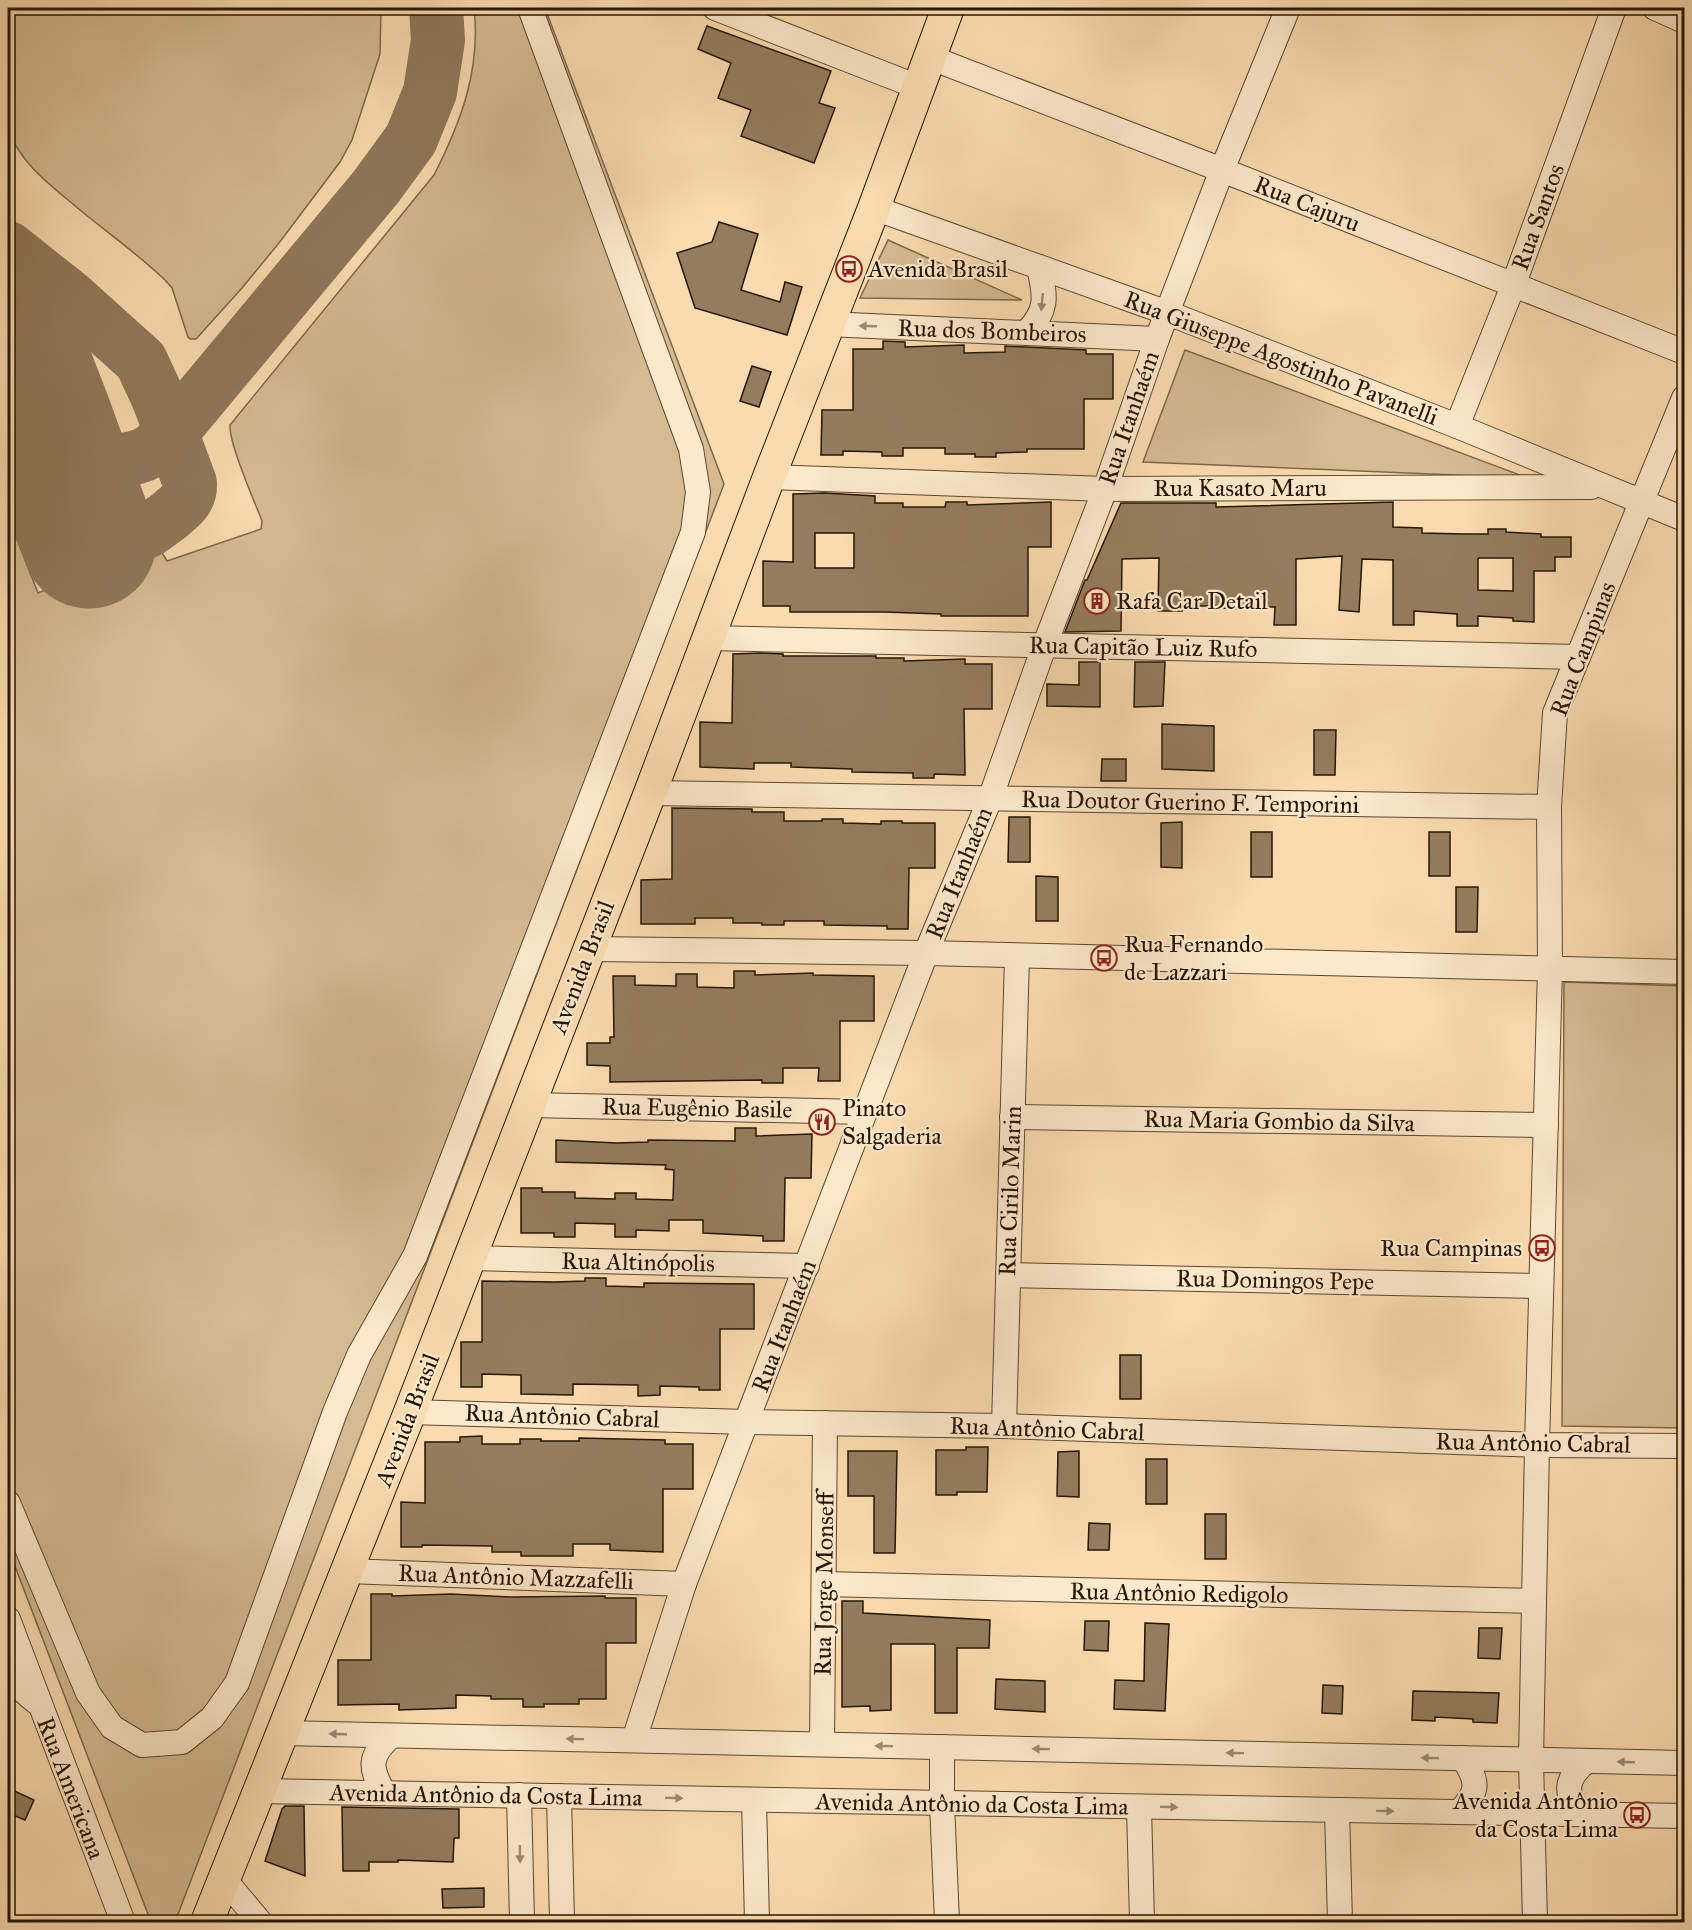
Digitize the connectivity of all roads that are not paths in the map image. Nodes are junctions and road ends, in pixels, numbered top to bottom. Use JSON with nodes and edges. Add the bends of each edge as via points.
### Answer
{"nodes":[{"id":1,"x":530,"y":8,"type":"edge"},
{"id":2,"x":715,"y":8,"type":"edge"},
{"id":3,"x":948,"y":8,"type":"edge"},
{"id":4,"x":1288,"y":8,"type":"edge"},
{"id":5,"x":1614,"y":8,"type":"edge"},
{"id":6,"x":1655,"y":8,"type":"edge"},
{"id":7,"x":1684,"y":21,"type":"edge"},
{"id":8,"x":929,"y":57,"type":"junction"},
{"id":9,"x":918,"y":87,"type":"junction"},
{"id":10,"x":1222,"y":170,"type":"junction"},
{"id":11,"x":874,"y":208,"type":"junction"},
{"id":12,"x":1039,"y":267,"type":"junction"},
{"id":13,"x":1513,"y":286,"type":"junction"},
{"id":14,"x":1168,"y":313,"type":"junction"},
{"id":15,"x":827,"y":324,"type":"junction"},
{"id":16,"x":1027,"y":332,"type":"junction"},
{"id":17,"x":1157,"y":339,"type":"junction"},
{"id":18,"x":1684,"y":352,"type":"edge"},
{"id":19,"x":1684,"y":398,"type":"edge"},
{"id":20,"x":1457,"y":426,"type":"junction"},
{"id":21,"x":769,"y":477,"type":"junction"},
{"id":22,"x":1604,"y":487,"type":"junction"},
{"id":23,"x":1105,"y":489,"type":"junction"},
{"id":24,"x":1640,"y":502,"type":"junction"},
{"id":25,"x":1684,"y":519,"type":"edge"},
{"id":26,"x":708,"y":638,"type":"junction"},
{"id":27,"x":1045,"y":644,"type":"junction"},
{"id":28,"x":1578,"y":657,"type":"junction"},
{"id":29,"x":650,"y":793,"type":"junction"},
{"id":30,"x":990,"y":799,"type":"junction"},
{"id":31,"x":1549,"y":807,"type":"junction"},
{"id":32,"x":590,"y":949,"type":"junction"},
{"id":33,"x":926,"y":953,"type":"junction"},
{"id":34,"x":1017,"y":956,"type":"junction"},
{"id":35,"x":1550,"y":968,"type":"junction"},
{"id":36,"x":1684,"y":972,"type":"edge"},
{"id":37,"x":529,"y":1105,"type":"junction"},
{"id":38,"x":866,"y":1112,"type":"junction"},
{"id":39,"x":1012,"y":1117,"type":"junction"},
{"id":40,"x":1546,"y":1125,"type":"junction"},
{"id":41,"x":470,"y":1258,"type":"junction"},
{"id":42,"x":807,"y":1266,"type":"junction"},
{"id":43,"x":1008,"y":1275,"type":"junction"},
{"id":44,"x":1541,"y":1286,"type":"junction"},
{"id":45,"x":410,"y":1412,"type":"junction"},
{"id":46,"x":747,"y":1422,"type":"junction"},
{"id":47,"x":825,"y":1423,"type":"junction"},
{"id":48,"x":1004,"y":1426,"type":"junction"},
{"id":49,"x":1537,"y":1445,"type":"junction"},
{"id":50,"x":1684,"y":1446,"type":"edge"},
{"id":51,"x":8,"y":1503,"type":"edge"},
{"id":52,"x":347,"y":1571,"type":"junction"},
{"id":53,"x":684,"y":1584,"type":"junction"},
{"id":54,"x":824,"y":1584,"type":"junction"},
{"id":55,"x":1534,"y":1601,"type":"junction"},
{"id":56,"x":8,"y":1619,"type":"edge"},
{"id":57,"x":8,"y":1678,"type":"edge"},
{"id":58,"x":38,"y":1704,"type":"junction"},
{"id":59,"x":282,"y":1733,"type":"junction"},
{"id":60,"x":391,"y":1736,"type":"junction"},
{"id":61,"x":634,"y":1740,"type":"junction"},
{"id":62,"x":822,"y":1744,"type":"junction"},
{"id":63,"x":942,"y":1747,"type":"junction"},
{"id":64,"x":1463,"y":1758,"type":"junction"},
{"id":65,"x":1531,"y":1760,"type":"junction"},
{"id":66,"x":1586,"y":1761,"type":"junction"},
{"id":67,"x":1684,"y":1763,"type":"edge"},
{"id":68,"x":259,"y":1791,"type":"junction"},
{"id":69,"x":384,"y":1793,"type":"junction"},
{"id":70,"x":519,"y":1795,"type":"junction"},
{"id":71,"x":559,"y":1796,"type":"junction"},
{"id":72,"x":754,"y":1800,"type":"junction"},
{"id":73,"x":942,"y":1803,"type":"junction"},
{"id":74,"x":1139,"y":1807,"type":"junction"},
{"id":75,"x":1337,"y":1810,"type":"junction"},
{"id":76,"x":1459,"y":1812,"type":"junction"},
{"id":77,"x":1533,"y":1814,"type":"junction"},
{"id":78,"x":1581,"y":1814,"type":"junction"},
{"id":79,"x":1684,"y":1816,"type":"edge"},
{"id":80,"x":224,"y":1880,"type":"junction"},
{"id":81,"x":123,"y":1923,"type":"edge"},
{"id":82,"x":207,"y":1923,"type":"edge"},
{"id":83,"x":260,"y":1923,"type":"edge"},
{"id":84,"x":522,"y":1923,"type":"edge"},
{"id":85,"x":562,"y":1923,"type":"edge"},
{"id":86,"x":757,"y":1923,"type":"edge"},
{"id":87,"x":947,"y":1923,"type":"edge"},
{"id":88,"x":1142,"y":1923,"type":"edge"},
{"id":89,"x":1340,"y":1923,"type":"edge"},
{"id":90,"x":1535,"y":1923,"type":"edge"}],
"edges":[{"from":1,"to":51,"type":"street","via":[[691,449],[698,492],[693,532],[415,1256],[359,1355],[237,1683],[212,1718],[182,1742],[142,1745],[111,1727],[88,1693]]},
{"from":2,"to":9,"type":"street"},
{"from":3,"to":8,"type":"main road","name":"Avenida Brasil"},
{"from":4,"to":10,"type":"street","name":"Rua Itanhaém"},
{"from":5,"to":13,"type":"street","name":"Rua Santos"},
{"from":6,"to":7,"type":"street"},
{"from":8,"to":9,"type":"main road","name":"Avenida Brasil"},
{"from":8,"to":10,"type":"street","name":"Rua Cajuru"},
{"from":9,"to":11,"type":"main road","name":"Avenida Brasil"},
{"from":10,"to":13,"type":"street","name":"Rua Cajuru"},
{"from":10,"to":14,"type":"street","name":"Rua Itanhaém"},
{"from":11,"to":12,"type":"street","name":"Rua Giuseppe Agostinho Pavanelli"},
{"from":11,"to":15,"type":"main road","name":"Avenida Brasil"},
{"from":12,"to":14,"type":"street","name":"Rua Giuseppe Agostinho Pavanelli"},
{"from":12,"to":16,"type":"street","one_way":true,"via":[[1043,306],[1040,319]]},
{"from":13,"to":18,"type":"street","name":"Rua Cajuru"},
{"from":13,"to":20,"type":"street","name":"Rua Santos"},
{"from":14,"to":17,"type":"street","name":"Rua Itanhaém"},
{"from":14,"to":20,"type":"street","name":"Rua Giuseppe Agostinho Pavanelli"},
{"from":16,"to":15,"type":"street","name":"Rua dos Bombeiros","one_way":true},
{"from":15,"to":21,"type":"main road","name":"Avenida Brasil"},
{"from":16,"to":17,"type":"street","name":"Rua dos Bombeiros"},
{"from":17,"to":23,"type":"street","name":"Rua Itanhaém"},
{"from":19,"to":24,"type":"street","name":"Rua Campinas"},
{"from":20,"to":22,"type":"street","name":"Rua Giuseppe Agostinho Pavanelli"},
{"from":21,"to":23,"type":"street","name":"Rua Kasato Maru"},
{"from":21,"to":26,"type":"main road","name":"Avenida Brasil"},
{"from":22,"to":23,"type":"street","name":"Rua Kasato Maru"},
{"from":22,"to":24,"type":"street","name":"Rua Giuseppe Agostinho Pavanelli"},
{"from":23,"to":27,"type":"street","name":"Rua Itanhaém"},
{"from":24,"to":25,"type":"street","name":"Rua Giuseppe Agostinho Pavanelli"},
{"from":24,"to":28,"type":"street","name":"Rua Campinas"},
{"from":26,"to":27,"type":"street","name":"Rua Capitão Luiz Rufo"},
{"from":26,"to":29,"type":"main road","name":"Avenida Brasil"},
{"from":27,"to":28,"type":"street","name":"Rua Capitão Luiz Rufo"},
{"from":27,"to":30,"type":"street","name":"Rua Itanhaém"},
{"from":28,"to":31,"type":"street","name":"Rua Campinas","via":[[1555,713]]},
{"from":29,"to":30,"type":"street","name":"Rua Doutor Guerino F. Temporini"},
{"from":29,"to":32,"type":"main road","name":"Avenida Brasil"},
{"from":30,"to":31,"type":"street","name":"Rua Doutor Guerino F. Temporini"},
{"from":30,"to":33,"type":"street","name":"Rua Itanhaém"},
{"from":31,"to":35,"type":"street","name":"Rua Campinas"},
{"from":32,"to":33,"type":"street"},
{"from":32,"to":37,"type":"main road","name":"Avenida Brasil"},
{"from":33,"to":34,"type":"street"},
{"from":33,"to":38,"type":"street","name":"Rua Itanhaém"},
{"from":34,"to":35,"type":"street"},
{"from":34,"to":39,"type":"street","name":"Rua Cirilo Marin"},
{"from":35,"to":36,"type":"street"},
{"from":35,"to":40,"type":"street","name":"Rua Campinas"},
{"from":37,"to":38,"type":"street","name":"Rua Eugênio Basile"},
{"from":37,"to":41,"type":"main road","name":"Avenida Brasil"},
{"from":38,"to":42,"type":"street","name":"Rua Itanhaém"},
{"from":39,"to":40,"type":"street","name":"Rua Maria Gombio da Silva"},
{"from":39,"to":43,"type":"street","name":"Rua Cirilo Marin"},
{"from":40,"to":44,"type":"street","name":"Rua Campinas"},
{"from":41,"to":42,"type":"street","name":"Rua Altinópolis"},
{"from":41,"to":45,"type":"main road","name":"Avenida Brasil"},
{"from":42,"to":46,"type":"street","name":"Rua Itanhaém"},
{"from":43,"to":44,"type":"street","name":"Rua Domingos Pepe"},
{"from":43,"to":48,"type":"street","name":"Rua Cirilo Marin"},
{"from":44,"to":49,"type":"street","name":"Rua Campinas"},
{"from":45,"to":46,"type":"street","name":"Rua Antônio Cabral"},
{"from":45,"to":52,"type":"main road","name":"Avenida Brasil"},
{"from":46,"to":47,"type":"street","name":"Rua Antônio Cabral"},
{"from":46,"to":53,"type":"street","name":"Rua Itanhaém"},
{"from":47,"to":48,"type":"street","name":"Rua Antônio Cabral"},
{"from":47,"to":54,"type":"street","name":"Rua Jorge Monseff"},
{"from":48,"to":49,"type":"street","name":"Rua Antônio Cabral"},
{"from":49,"to":50,"type":"street","name":"Rua Antônio Cabral"},
{"from":49,"to":55,"type":"street","name":"Rua Campinas"},
{"from":52,"to":53,"type":"street","name":"Rua Antônio Mazzafelli"},
{"from":52,"to":59,"type":"main road","name":"Avenida Brasil"},
{"from":53,"to":61,"type":"street","name":"Rua Itanhaém"},
{"from":54,"to":55,"type":"street","name":"Rua Antônio Redigolo"},
{"from":54,"to":62,"type":"street","name":"Rua Jorge Monseff"},
{"from":55,"to":65,"type":"street","name":"Rua Campinas"},
{"from":56,"to":58,"type":"street","name":"Rua Americana"},
{"from":57,"to":58,"type":"street"},
{"from":58,"to":81,"type":"street","name":"Rua Americana"},
{"from":60,"to":59,"type":"street","one_way":true},
{"from":59,"to":68,"type":"main road","name":"Avenida Brasil"},
{"from":61,"to":60,"type":"street","one_way":true},
{"from":60,"to":69,"type":"street","via":[[377,1748],[373,1763]]},
{"from":61,"to":62,"type":"street"},
{"from":63,"to":62,"type":"street","one_way":true},
{"from":64,"to":63,"type":"street","one_way":true},
{"from":63,"to":73,"type":"street"},
{"from":64,"to":65,"type":"street"},
{"from":64,"to":76,"type":"street","via":[[1473,1772],[1476,1787]]},
{"from":65,"to":66,"type":"street"},
{"from":65,"to":77,"type":"street","name":"Rua Campinas"},
{"from":67,"to":66,"type":"street","one_way":true},
{"from":66,"to":78,"type":"street","via":[[1574,1772],[1568,1787],[1571,1802]]},
{"from":68,"to":69,"type":"street","name":"Avenida Antônio da Costa Lima"},
{"from":68,"to":80,"type":"main road","name":"Avenida Brasil"},
{"from":69,"to":70,"type":"street","name":"Avenida Antônio da Costa Lima"},
{"from":70,"to":71,"type":"street","name":"Avenida Antônio da Costa Lima"},
{"from":70,"to":84,"type":"street","one_way":true},
{"from":71,"to":72,"type":"street","name":"Avenida Antônio da Costa Lima","one_way":true},
{"from":71,"to":85,"type":"street"},
{"from":72,"to":73,"type":"street","name":"Avenida Antônio da Costa Lima"},
{"from":72,"to":86,"type":"street"},
{"from":73,"to":74,"type":"street","name":"Avenida Antônio da Costa Lima"},
{"from":73,"to":87,"type":"street"},
{"from":74,"to":75,"type":"street","name":"Avenida Antônio da Costa Lima","one_way":true},
{"from":74,"to":88,"type":"street"},
{"from":75,"to":76,"type":"street","name":"Avenida Antônio da Costa Lima","one_way":true},
{"from":75,"to":89,"type":"street"},
{"from":76,"to":77,"type":"street","name":"Avenida Antônio da Costa Lima"},
{"from":77,"to":78,"type":"street","name":"Avenida Antônio da Costa Lima"},
{"from":77,"to":90,"type":"street","name":"Rua Campinas"},
{"from":78,"to":79,"type":"street","name":"Avenida Antônio da Costa Lima"},
{"from":80,"to":82,"type":"main road","name":"Avenida Brasil"},
{"from":80,"to":83,"type":"street"}]}
